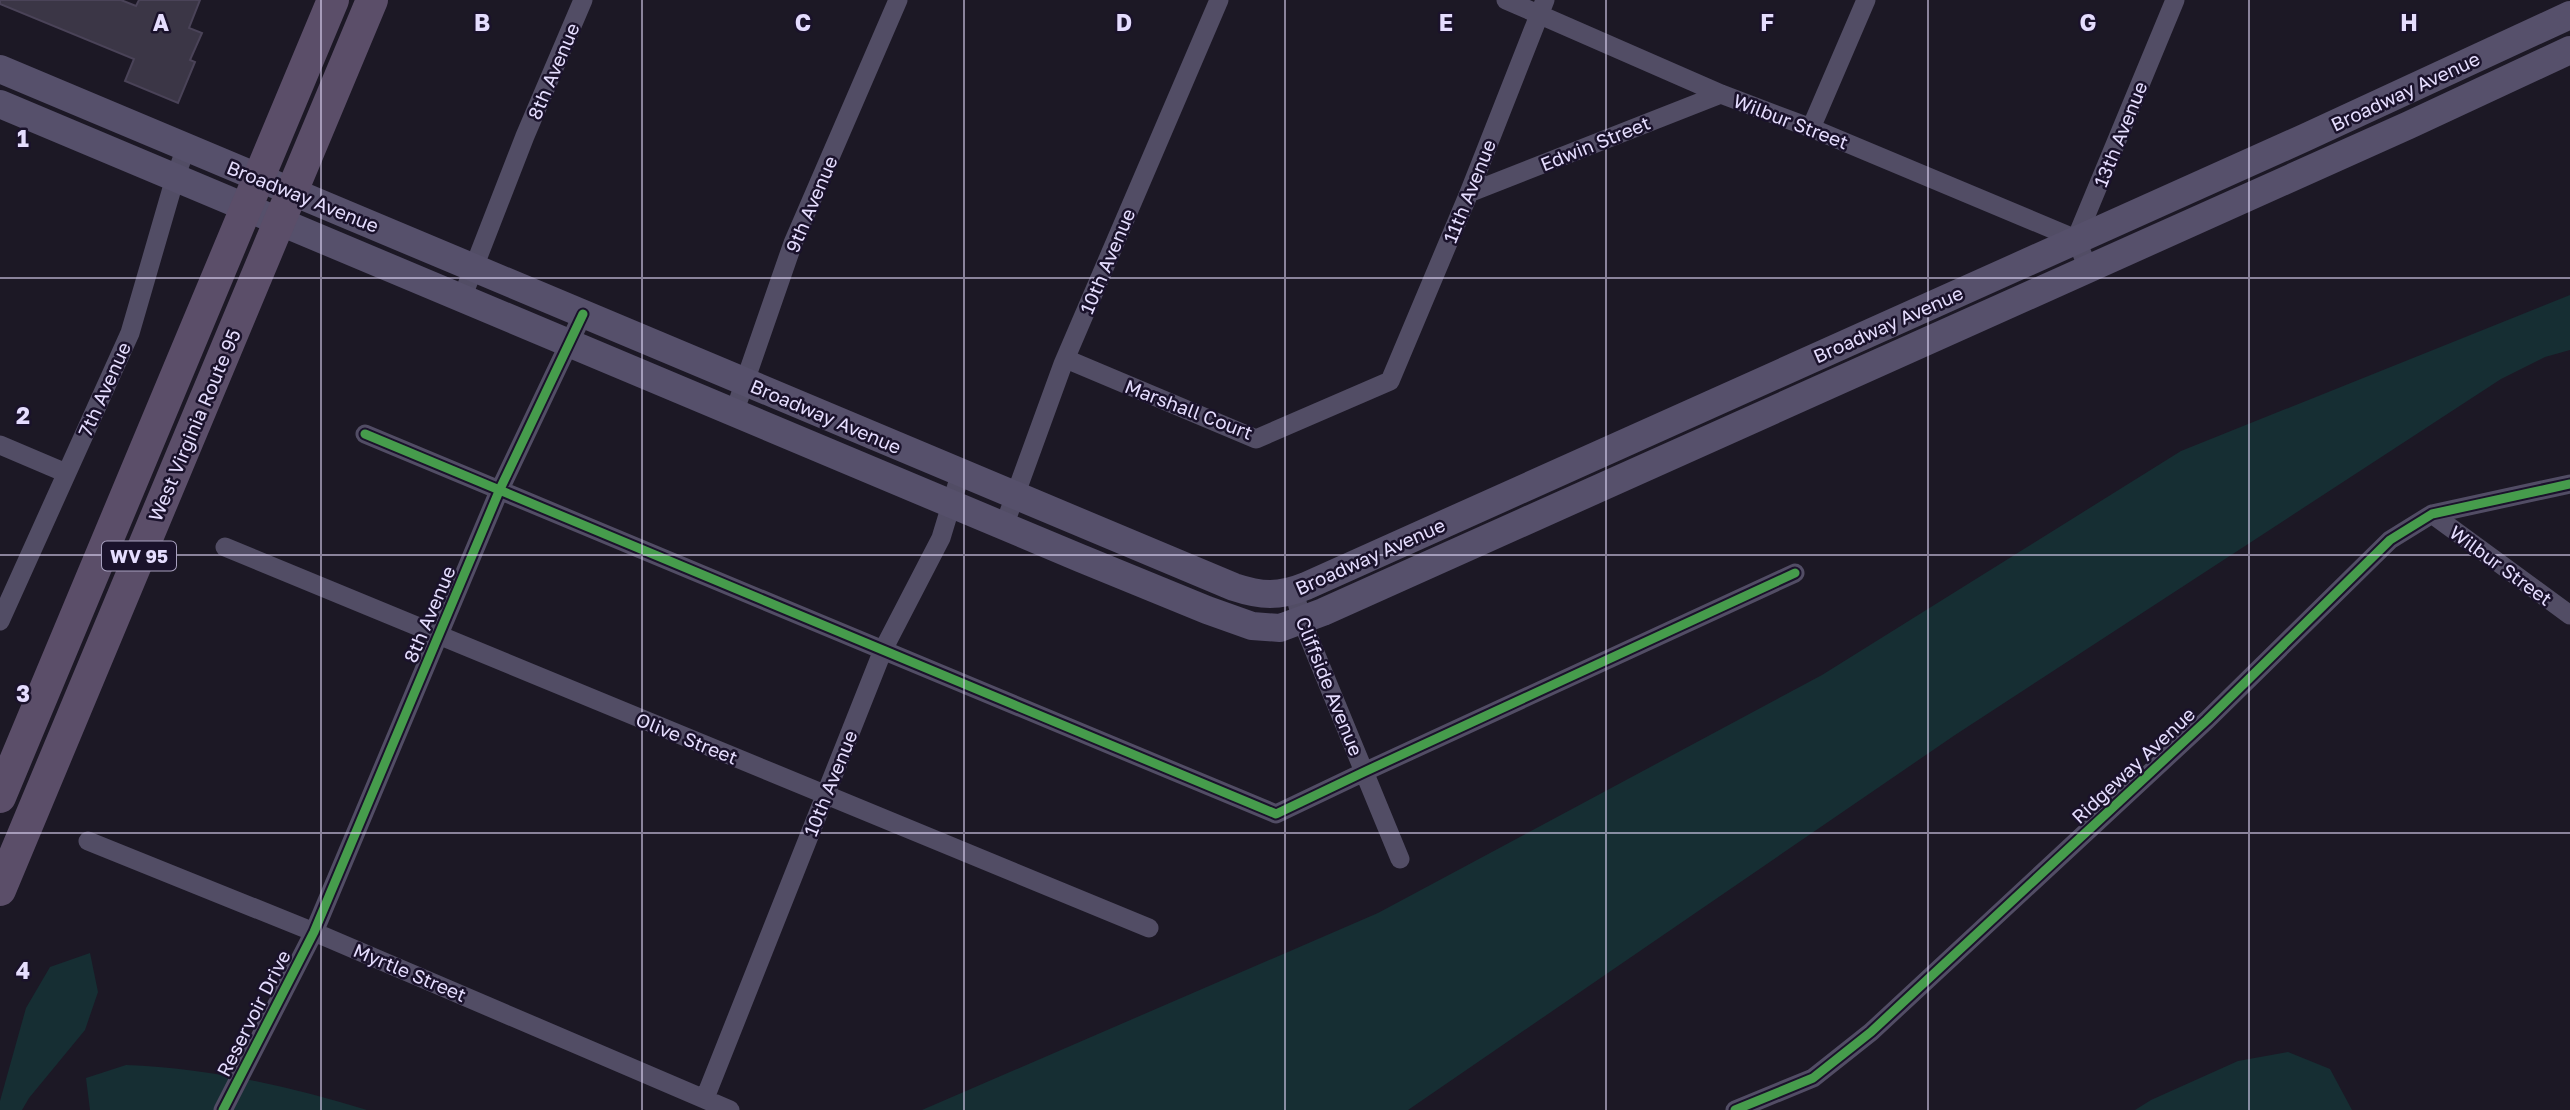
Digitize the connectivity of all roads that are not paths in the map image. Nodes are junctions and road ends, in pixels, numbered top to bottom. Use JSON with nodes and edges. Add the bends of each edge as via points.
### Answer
{"nodes":[{"id":1,"x":333,"y":0,"type":"edge"},
{"id":2,"x":372,"y":0,"type":"edge"},
{"id":3,"x":583,"y":0,"type":"edge"},
{"id":4,"x":898,"y":0,"type":"edge"},
{"id":5,"x":1219,"y":0,"type":"edge"},
{"id":6,"x":1506,"y":0,"type":"edge"},
{"id":7,"x":1866,"y":0,"type":"edge"},
{"id":8,"x":2175,"y":0,"type":"edge"},
{"id":9,"x":1542,"y":7,"type":"edge"},
{"id":10,"x":2570,"y":15,"type":"edge"},
{"id":11,"x":2570,"y":50,"type":"edge"},
{"id":12,"x":0,"y":69,"type":"edge"},
{"id":13,"x":1721,"y":94,"type":"junction"},
{"id":14,"x":0,"y":104,"type":"edge"},
{"id":15,"x":1811,"y":128,"type":"junction"},
{"id":16,"x":186,"y":148,"type":"junction"},
{"id":17,"x":174,"y":178,"type":"junction"},
{"id":18,"x":258,"y":178,"type":"junction"},
{"id":19,"x":292,"y":192,"type":"junction"},
{"id":20,"x":1469,"y":193,"type":"junction"},
{"id":21,"x":246,"y":208,"type":"junction"},
{"id":22,"x":279,"y":221,"type":"junction"},
{"id":23,"x":2076,"y":239,"type":"junction"},
{"id":24,"x":474,"y":268,"type":"junction"},
{"id":25,"x":2088,"y":268,"type":"junction"},
{"id":26,"x":462,"y":298,"type":"junction"},
{"id":27,"x":583,"y":314,"type":"junction"},
{"id":28,"x":570,"y":344,"type":"junction"},
{"id":29,"x":1066,"y":359,"type":"junction"},
{"id":30,"x":1390,"y":381,"type":"joint"},
{"id":31,"x":746,"y":382,"type":"junction"},
{"id":32,"x":734,"y":413,"type":"junction"},
{"id":33,"x":365,"y":434,"type":"dead end"},
{"id":34,"x":0,"y":446,"type":"edge"},
{"id":35,"x":961,"y":472,"type":"junction"},
{"id":36,"x":66,"y":473,"type":"junction"},
{"id":37,"x":2570,"y":484,"type":"edge"},
{"id":38,"x":500,"y":489,"type":"junction"},
{"id":39,"x":1016,"y":495,"type":"junction"},
{"id":40,"x":950,"y":502,"type":"junction"},
{"id":41,"x":2432,"y":514,"type":"junction"},
{"id":42,"x":1004,"y":526,"type":"junction"},
{"id":43,"x":225,"y":547,"type":"dead end"},
{"id":44,"x":1795,"y":573,"type":"dead end"},
{"id":45,"x":1294,"y":591,"type":"junction"},
{"id":46,"x":2570,"y":615,"type":"edge"},
{"id":47,"x":0,"y":621,"type":"edge"},
{"id":48,"x":1303,"y":621,"type":"junction"},
{"id":49,"x":439,"y":635,"type":"junction"},
{"id":50,"x":883,"y":650,"type":"junction"},
{"id":51,"x":1364,"y":772,"type":"junction"},
{"id":52,"x":825,"y":794,"type":"junction"},
{"id":53,"x":0,"y":797,"type":"edge"},
{"id":54,"x":88,"y":841,"type":"dead end"},
{"id":55,"x":1400,"y":859,"type":"dead end"},
{"id":56,"x":0,"y":890,"type":"edge"},
{"id":57,"x":1149,"y":928,"type":"dead end"},
{"id":58,"x":314,"y":932,"type":"junction"},
{"id":59,"x":705,"y":1098,"type":"junction"},
{"id":60,"x":223,"y":1110,"type":"edge"},
{"id":61,"x":730,"y":1110,"type":"edge"},
{"id":62,"x":1735,"y":1110,"type":"edge"}],
"edges":[{"from":1,"to":18,"type":"main road","name":"West Virginia Route 95","number":"WV 95"},
{"from":2,"to":19,"type":"main road","name":"West Virginia Route 95","number":"WV 95"},
{"from":3,"to":24,"type":"street","name":"8th Avenue"},
{"from":4,"to":31,"type":"street","name":"9th Avenue","via":[[793,243]]},
{"from":5,"to":29,"type":"street","name":"10th Avenue"},
{"from":6,"to":9,"type":"street","name":"Wilbur Street"},
{"from":7,"to":15,"type":"street"},
{"from":8,"to":23,"type":"street","name":"13th Avenue"},
{"from":9,"to":13,"type":"street","name":"Wilbur Street"},
{"from":9,"to":20,"type":"street","name":"11th Avenue"},
{"from":10,"to":23,"type":"main road","name":"Broadway Avenue"},
{"from":11,"to":25,"type":"main road","name":"Broadway Avenue"},
{"from":12,"to":16,"type":"main road","name":"Broadway Avenue"},
{"from":13,"to":15,"type":"street","name":"Wilbur Street"},
{"from":13,"to":20,"type":"street","name":"Edwin Street"},
{"from":14,"to":17,"type":"main road","name":"Broadway Avenue"},
{"from":15,"to":23,"type":"street","name":"Wilbur Street"},
{"from":16,"to":17,"type":"street","name":"7th Avenue"},
{"from":16,"to":18,"type":"main road","name":"Broadway Avenue"},
{"from":17,"to":21,"type":"main road","name":"Broadway Avenue"},
{"from":17,"to":36,"type":"street","name":"7th Avenue","via":[[130,333]]},
{"from":18,"to":19,"type":"main road","name":"Broadway Avenue"},
{"from":18,"to":21,"type":"main road","name":"West Virginia Route 95","number":"WV 95"},
{"from":19,"to":22,"type":"main road","name":"West Virginia Route 95","number":"WV 95"},
{"from":19,"to":24,"type":"main road","name":"Broadway Avenue"},
{"from":20,"to":30,"type":"street","name":"11th Avenue"},
{"from":21,"to":22,"type":"main road","name":"Broadway Avenue"},
{"from":21,"to":53,"type":"main road","name":"West Virginia Route 95","number":"WV 95"},
{"from":22,"to":26,"type":"main road","name":"Broadway Avenue"},
{"from":22,"to":56,"type":"main road","name":"West Virginia Route 95","number":"WV 95"},
{"from":23,"to":25,"type":"street"},
{"from":23,"to":45,"type":"main road","name":"Broadway Avenue"},
{"from":24,"to":26,"type":"street","name":"8th Avenue"},
{"from":24,"to":27,"type":"main road","name":"Broadway Avenue"},
{"from":25,"to":48,"type":"main road","name":"Broadway Avenue"},
{"from":26,"to":28,"type":"main road","name":"Broadway Avenue"},
{"from":27,"to":28,"type":"street","name":"8th Avenue"},
{"from":27,"to":31,"type":"main road","name":"Broadway Avenue"},
{"from":28,"to":32,"type":"main road","name":"Broadway Avenue"},
{"from":28,"to":38,"type":"street","name":"8th Avenue"},
{"from":29,"to":30,"type":"street","name":"Marshall Court","via":[[1256,439]]},
{"from":29,"to":39,"type":"street","name":"10th Avenue"},
{"from":31,"to":32,"type":"street","name":"9th Avenue"},
{"from":31,"to":35,"type":"main road","name":"Broadway Avenue"},
{"from":32,"to":40,"type":"main road","name":"Broadway Avenue"},
{"from":33,"to":38,"type":"street"},
{"from":34,"to":36,"type":"street"},
{"from":35,"to":39,"type":"main road","name":"Broadway Avenue"},
{"from":35,"to":40,"type":"street","name":"10th Avenue"},
{"from":36,"to":47,"type":"street","name":"7th Avenue"},
{"from":37,"to":41,"type":"street","name":"Ridgeway Avenue"},
{"from":38,"to":49,"type":"street","name":"8th Avenue"},
{"from":38,"to":50,"type":"street"},
{"from":39,"to":42,"type":"street","name":"10th Avenue"},
{"from":39,"to":45,"type":"main road","name":"Broadway Avenue","via":[[1234,587],[1264,596]]},
{"from":40,"to":42,"type":"main road","name":"Broadway Avenue"},
{"from":40,"to":50,"type":"street","name":"10th Avenue","via":[[941,538]]},
{"from":41,"to":46,"type":"street","name":"Wilbur Street"},
{"from":41,"to":62,"type":"street","name":"Ridgeway Avenue","via":[[2390,540],[2207,720],[1871,1032],[1813,1078]]},
{"from":42,"to":48,"type":"main road","name":"Broadway Avenue","via":[[1236,621],[1267,628]]},
{"from":43,"to":49,"type":"street","name":"Olive Street"},
{"from":44,"to":51,"type":"street"},
{"from":45,"to":48,"type":"street","name":"Cliffside Avenue"},
{"from":48,"to":51,"type":"street","name":"Cliffside Avenue"},
{"from":49,"to":52,"type":"street","name":"Olive Street"},
{"from":49,"to":58,"type":"street","name":"8th Avenue"},
{"from":50,"to":51,"type":"street","via":[[1276,814]]},
{"from":50,"to":52,"type":"street","name":"10th Avenue"},
{"from":51,"to":55,"type":"street","name":"Cliffside Avenue"},
{"from":52,"to":57,"type":"street","name":"Olive Street"},
{"from":52,"to":59,"type":"street","name":"10th Avenue"},
{"from":54,"to":58,"type":"street","name":"Myrtle Street"},
{"from":58,"to":59,"type":"street","name":"Myrtle Street"},
{"from":58,"to":60,"type":"street","name":"Reservoir Drive"},
{"from":59,"to":61,"type":"street","name":"Myrtle Street"}]}
